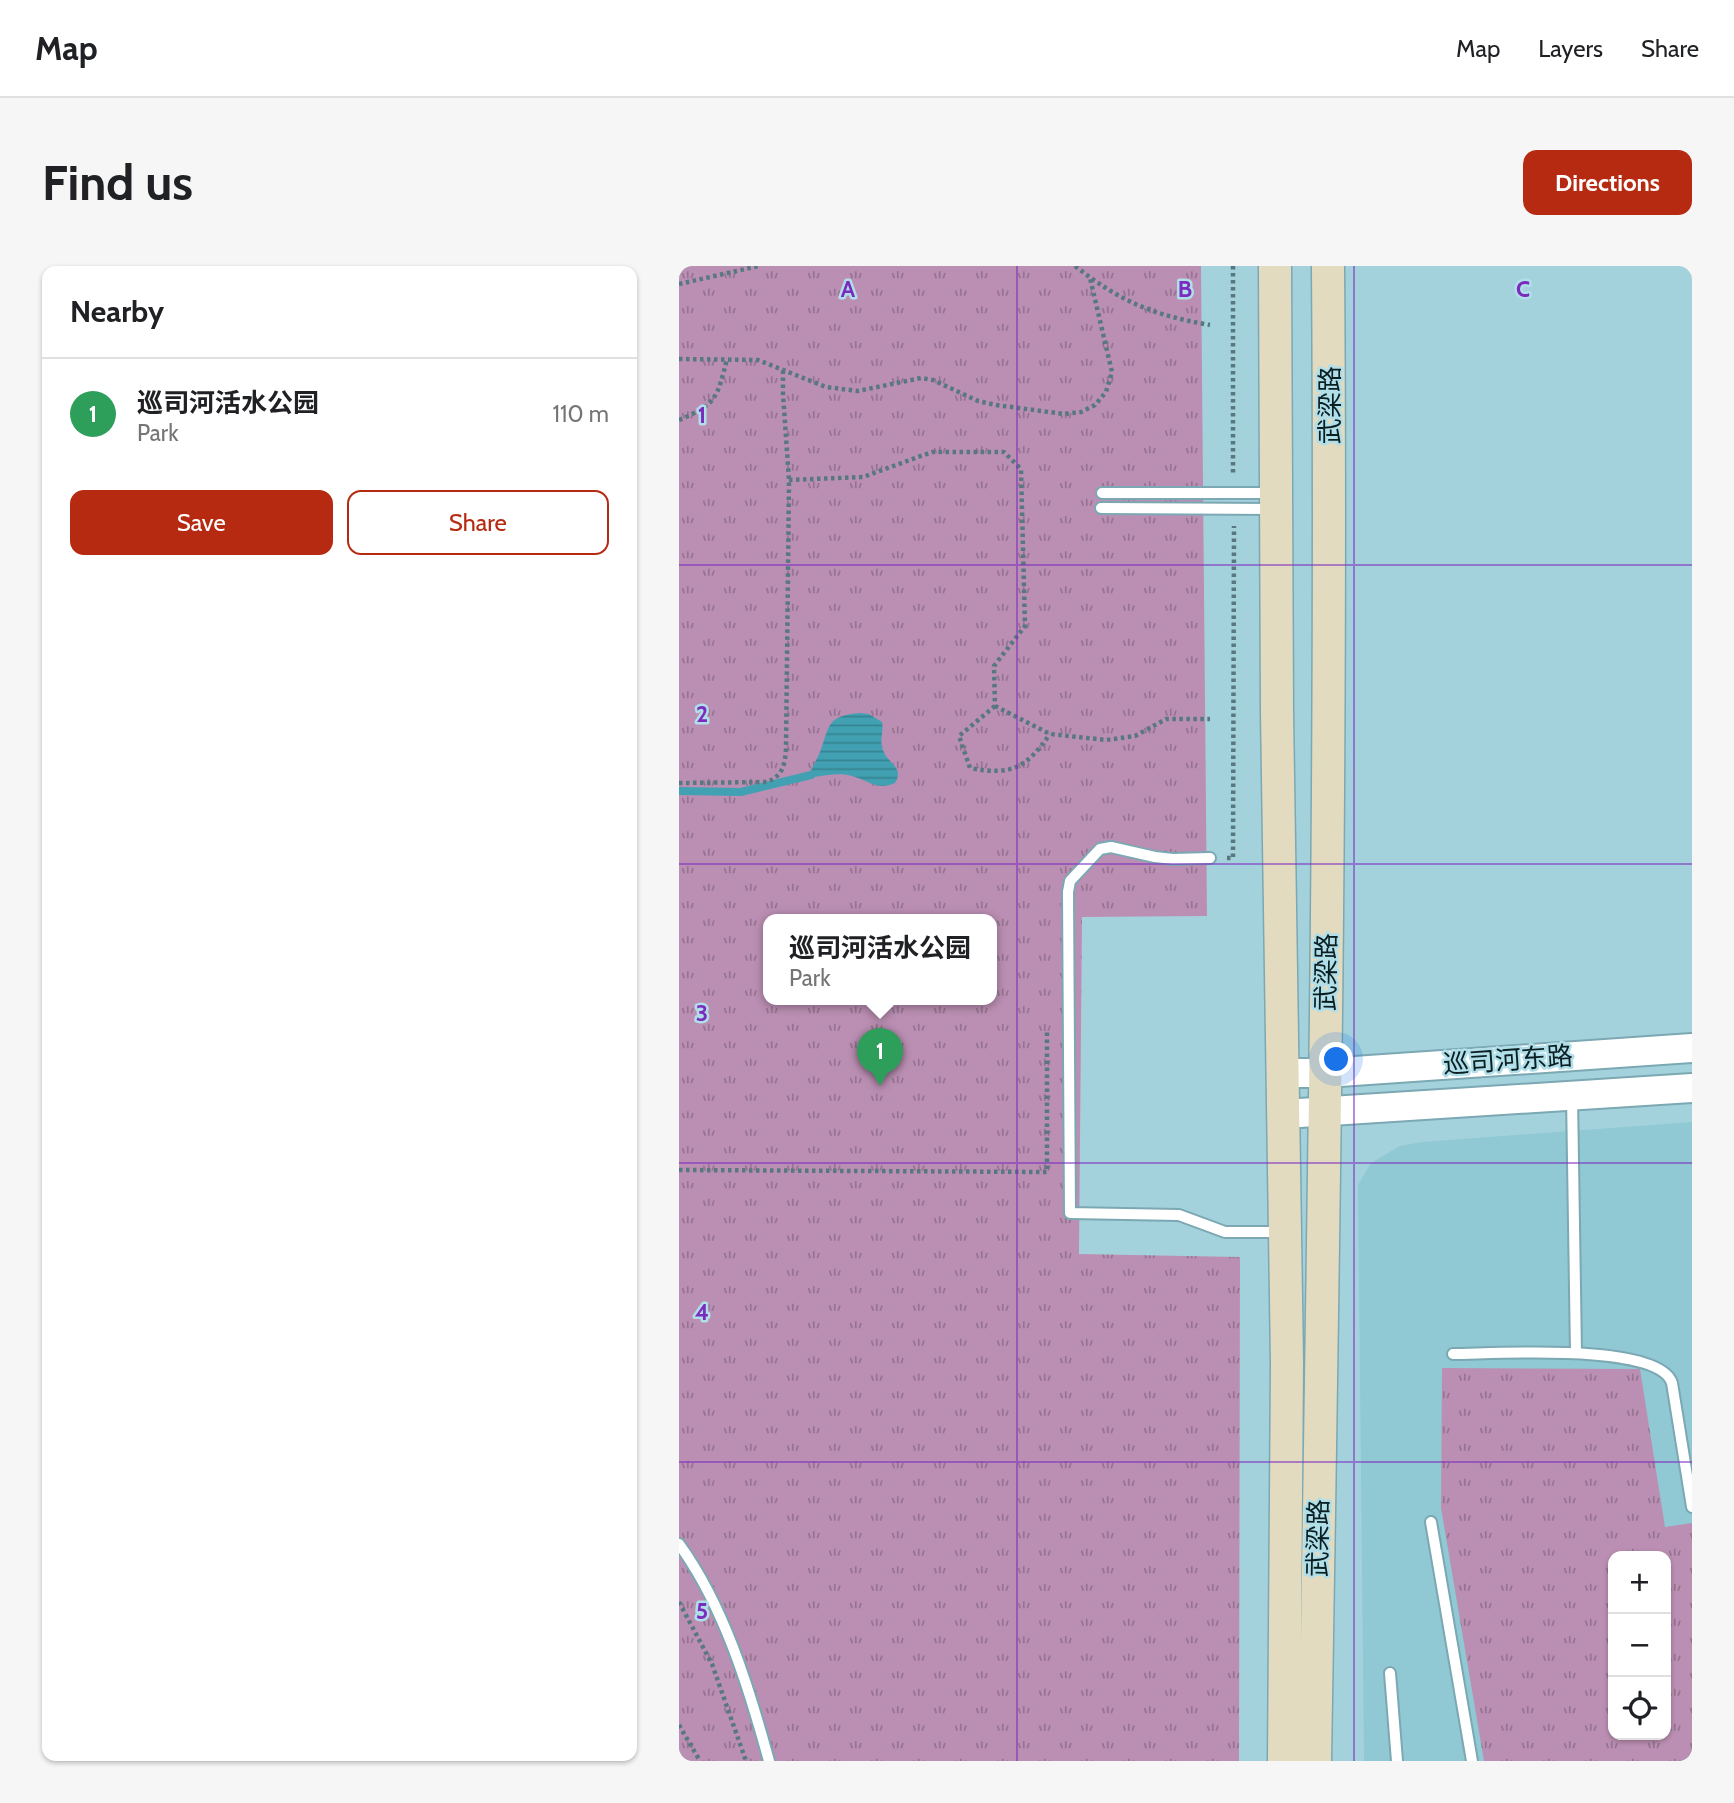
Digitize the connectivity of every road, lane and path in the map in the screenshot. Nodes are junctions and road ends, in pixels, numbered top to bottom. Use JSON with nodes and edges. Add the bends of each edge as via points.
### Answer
{"nodes":[{"id":1,"x":759,"y":266,"type":"edge"},
{"id":2,"x":1075,"y":266,"type":"edge"},
{"id":3,"x":1233,"y":266,"type":"edge"},
{"id":4,"x":1275,"y":266,"type":"edge"},
{"id":5,"x":1328,"y":266,"type":"edge"},
{"id":6,"x":1090,"y":278,"type":"junction"},
{"id":7,"x":679,"y":284,"type":"edge"},
{"id":8,"x":1210,"y":324,"type":"dead end"},
{"id":9,"x":679,"y":359,"type":"edge"},
{"id":10,"x":727,"y":359,"type":"junction"},
{"id":11,"x":783,"y":369,"type":"junction"},
{"id":12,"x":679,"y":420,"type":"edge"},
{"id":13,"x":789,"y":480,"type":"junction"},
{"id":14,"x":1102,"y":493,"type":"dead end"},
{"id":15,"x":1233,"y":493,"type":"junction"},
{"id":16,"x":1276,"y":501,"type":"junction"},
{"id":17,"x":1101,"y":508,"type":"dead end"},
{"id":18,"x":1234,"y":509,"type":"junction"},
{"id":19,"x":995,"y":706,"type":"junction"},
{"id":20,"x":1210,"y":719,"type":"dead end"},
{"id":21,"x":1050,"y":734,"type":"junction"},
{"id":22,"x":679,"y":783,"type":"edge"},
{"id":23,"x":1210,"y":858,"type":"joint"},
{"id":24,"x":1047,"y":1032,"type":"dead end"},
{"id":25,"x":1692,"y":1048,"type":"edge"},
{"id":26,"x":1283,"y":1073,"type":"junction"},
{"id":27,"x":1325,"y":1073,"type":"junction"},
{"id":28,"x":1692,"y":1088,"type":"edge"},
{"id":29,"x":1572,"y":1096,"type":"junction"},
{"id":30,"x":1325,"y":1112,"type":"junction"},
{"id":31,"x":1284,"y":1114,"type":"junction"},
{"id":32,"x":679,"y":1170,"type":"edge"},
{"id":33,"x":1286,"y":1232,"type":"junction"},
{"id":34,"x":1576,"y":1353,"type":"junction"},
{"id":35,"x":1453,"y":1354,"type":"dead end"},
{"id":36,"x":1692,"y":1507,"type":"edge"},
{"id":37,"x":1430,"y":1522,"type":"dead end"},
{"id":38,"x":679,"y":1544,"type":"edge"},
{"id":39,"x":679,"y":1602,"type":"edge"},
{"id":40,"x":1389,"y":1672,"type":"dead end"},
{"id":41,"x":679,"y":1725,"type":"edge"},
{"id":42,"x":700,"y":1761,"type":"edge"},
{"id":43,"x":746,"y":1761,"type":"edge"},
{"id":44,"x":769,"y":1761,"type":"edge"},
{"id":45,"x":1285,"y":1761,"type":"edge"},
{"id":46,"x":1315,"y":1761,"type":"edge"},
{"id":47,"x":1397,"y":1761,"type":"edge"},
{"id":48,"x":1472,"y":1761,"type":"edge"}],
"edges":[{"from":1,"to":7,"type":"path"},
{"from":2,"to":6,"type":"path"},
{"from":3,"to":15,"type":"path"},
{"from":4,"to":16,"type":"main road","name":"武梁路"},
{"from":5,"to":27,"type":"main road","name":"武梁路","via":[[1331,538]]},
{"from":6,"to":8,"type":"path","via":[[1157,314]]},
{"from":6,"to":11,"type":"path","via":[[1112,372],[1107,392],[1081,412],[996,405],[921,378],[844,390]]},
{"from":9,"to":10,"type":"path"},
{"from":10,"to":11,"type":"path","via":[[758,359]]},
{"from":10,"to":12,"type":"path","via":[[714,399]]},
{"from":11,"to":13,"type":"path"},
{"from":13,"to":19,"type":"path","via":[[863,477],[932,452],[1004,452],[1021,469],[1025,626],[994,666]]},
{"from":13,"to":22,"type":"path","via":[[783,769],[767,782]]},
{"from":14,"to":15,"type":"lane"},
{"from":15,"to":16,"type":"lane"},
{"from":16,"to":18,"type":"lane"},
{"from":16,"to":26,"type":"main road","name":"武梁路"},
{"from":17,"to":18,"type":"lane"},
{"from":18,"to":23,"type":"path","via":[[1233,858]]},
{"from":19,"to":21,"type":"path"},
{"from":19,"to":21,"type":"path","via":[[959,736],[970,768],[996,771],[1018,766],[1036,754]]},
{"from":20,"to":21,"type":"path","via":[[1166,719],[1125,739]]},
{"from":23,"to":33,"type":"lane","via":[[1156,857],[1111,847],[1100,849],[1070,881],[1070,1213],[1179,1215],[1225,1232]]},
{"from":24,"to":32,"type":"path","via":[[1047,1171]]},
{"from":25,"to":27,"type":"street","name":"巡司河东路"},
{"from":26,"to":27,"type":"street","name":"巡司河东路"},
{"from":26,"to":31,"type":"main road","name":"武梁路"},
{"from":27,"to":30,"type":"main road","name":"武梁路"},
{"from":28,"to":29,"type":"street","name":"巡司河东路"},
{"from":29,"to":30,"type":"street","name":"巡司河东路"},
{"from":29,"to":34,"type":"lane"},
{"from":30,"to":31,"type":"street","name":"巡司河东路"},
{"from":30,"to":46,"type":"main road","name":"武梁路"},
{"from":31,"to":33,"type":"main road","name":"武梁路"},
{"from":33,"to":45,"type":"main road","name":"武梁路"},
{"from":34,"to":35,"type":"lane"},
{"from":34,"to":36,"type":"lane","via":[[1638,1360],[1670,1375]]},
{"from":37,"to":48,"type":"lane"},
{"from":38,"to":44,"type":"lane","via":[[711,1594]]},
{"from":39,"to":43,"type":"path","via":[[712,1664]]},
{"from":40,"to":47,"type":"lane"},
{"from":41,"to":42,"type":"path"}]}
